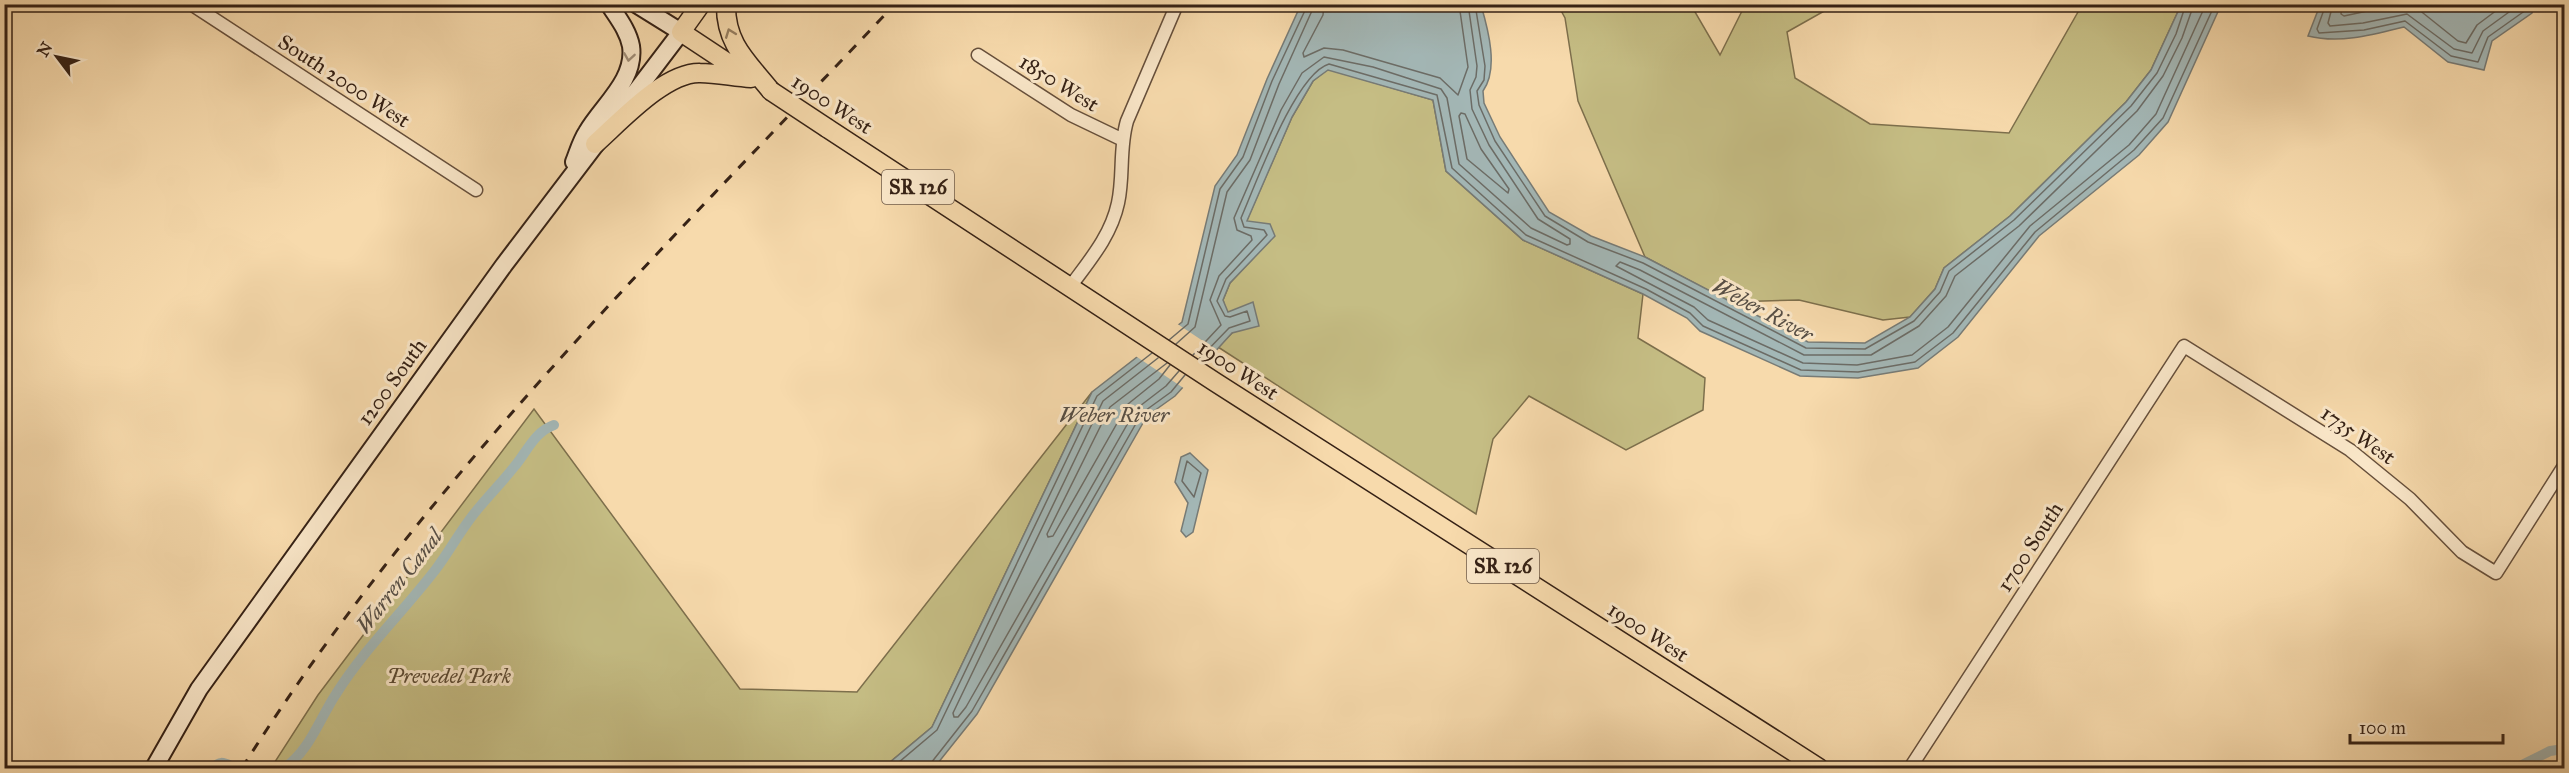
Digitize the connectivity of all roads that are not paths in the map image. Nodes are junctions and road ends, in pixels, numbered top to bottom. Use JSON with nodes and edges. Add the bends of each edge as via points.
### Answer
{"nodes":[{"id":1,"x":191,"y":4,"type":"edge"},
{"id":2,"x":609,"y":4,"type":"edge"},
{"id":3,"x":636,"y":4,"type":"edge"},
{"id":4,"x":701,"y":4,"type":"edge"},
{"id":5,"x":726,"y":4,"type":"edge"},
{"id":6,"x":1177,"y":4,"type":"edge"},
{"id":7,"x":681,"y":32,"type":"junction"},
{"id":8,"x":978,"y":55,"type":"dead end"},
{"id":9,"x":751,"y":78,"type":"junction"},
{"id":10,"x":771,"y":91,"type":"junction"},
{"id":11,"x":1121,"y":140,"type":"junction"},
{"id":12,"x":595,"y":144,"type":"junction"},
{"id":13,"x":565,"y":184,"type":"junction"},
{"id":14,"x":476,"y":190,"type":"dead end"},
{"id":15,"x":1070,"y":287,"type":"junction"},
{"id":16,"x":2184,"y":346,"type":"joint"},
{"id":17,"x":2565,"y":466,"type":"edge"},
{"id":18,"x":154,"y":768,"type":"edge"},
{"id":19,"x":1819,"y":768,"type":"edge"},
{"id":20,"x":1910,"y":768,"type":"edge"}],
"edges":[{"from":1,"to":14,"type":"street","name":"South 2000 West"},
{"from":2,"to":13,"type":"main road","one_way":true,"via":[[629,40],[627,69],[621,85],[586,132]]},
{"from":3,"to":7,"type":"main road","name":"1900 West","number":"SR 126"},
{"from":4,"to":7,"type":"main road"},
{"from":10,"to":5,"type":"main road","one_way":true,"via":[[735,47],[725,22]]},
{"from":6,"to":11,"type":"street"},
{"from":7,"to":9,"type":"main road","name":"1900 West","number":"SR 126"},
{"from":7,"to":12,"type":"main road","name":"1200 South"},
{"from":8,"to":11,"type":"street","name":"1850 West","via":[[1071,115]]},
{"from":9,"to":10,"type":"main road","name":"1900 West","number":"SR 126"},
{"from":9,"to":12,"type":"main road","via":[[699,73],[681,76],[653,94]]},
{"from":10,"to":15,"type":"main road","name":"1900 West","number":"SR 126","bridge":true},
{"from":11,"to":15,"type":"street","via":[[1119,201],[1112,224]]},
{"from":12,"to":13,"type":"main road","name":"1200 South"},
{"from":13,"to":18,"type":"main road","name":"1200 South","via":[[199,689]]},
{"from":15,"to":19,"type":"main road","name":"1900 West","number":"SR 126"},
{"from":16,"to":17,"type":"street","name":"1735 West","via":[[2350,450],[2410,499],[2462,552],[2496,573]]},
{"from":16,"to":20,"type":"street","name":"1700 South"}]}
